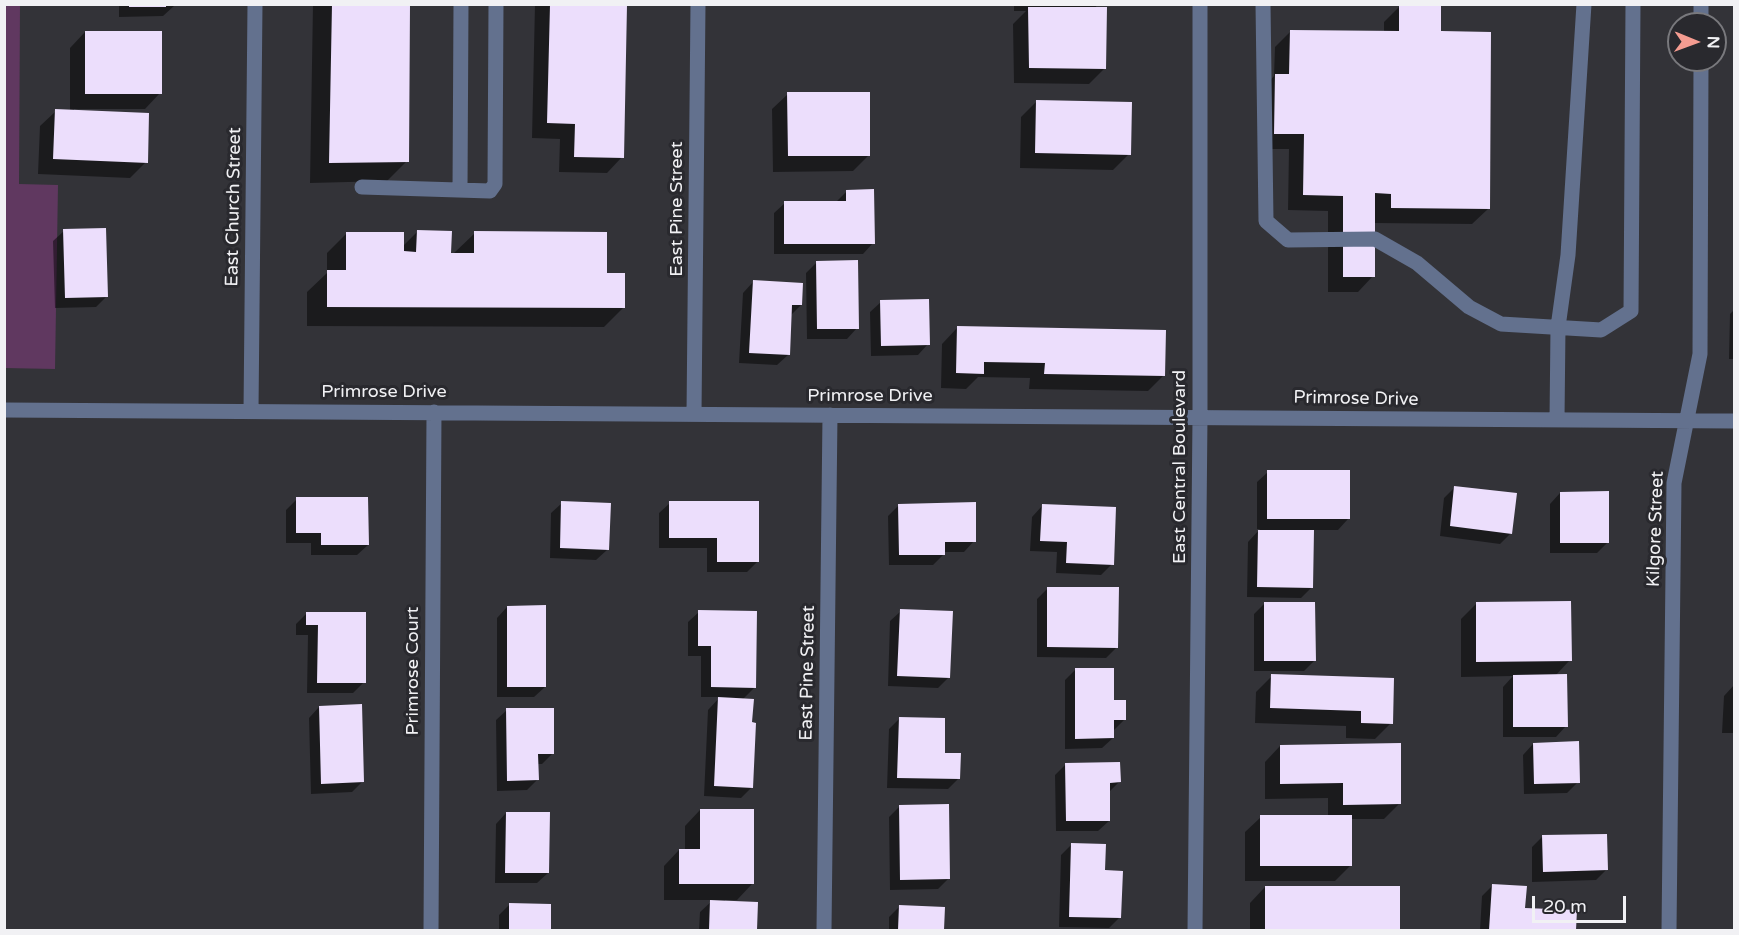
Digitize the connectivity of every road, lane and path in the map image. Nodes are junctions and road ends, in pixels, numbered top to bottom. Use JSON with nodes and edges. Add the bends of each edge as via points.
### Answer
{"nodes":[{"id":1,"x":255,"y":4,"type":"edge"},
{"id":2,"x":461,"y":4,"type":"edge"},
{"id":3,"x":496,"y":4,"type":"edge"},
{"id":4,"x":698,"y":4,"type":"edge"},
{"id":5,"x":1200,"y":4,"type":"edge"},
{"id":6,"x":1263,"y":4,"type":"edge"},
{"id":7,"x":1584,"y":4,"type":"edge"},
{"id":8,"x":1632,"y":4,"type":"edge"},
{"id":9,"x":1701,"y":72,"type":"edge"},
{"id":10,"x":362,"y":187,"type":"dead end"},
{"id":11,"x":460,"y":190,"type":"junction"},
{"id":12,"x":1558,"y":327,"type":"junction"},
{"id":13,"x":4,"y":410,"type":"edge"},
{"id":14,"x":251,"y":411,"type":"junction"},
{"id":15,"x":434,"y":411,"type":"junction"},
{"id":16,"x":694,"y":414,"type":"junction"},
{"id":17,"x":830,"y":415,"type":"junction"},
{"id":18,"x":1200,"y":417,"type":"junction"},
{"id":19,"x":1557,"y":420,"type":"junction"},
{"id":20,"x":1687,"y":421,"type":"junction"},
{"id":21,"x":1734,"y":421,"type":"edge"},
{"id":22,"x":432,"y":930,"type":"edge"},
{"id":23,"x":824,"y":930,"type":"edge"},
{"id":24,"x":1195,"y":930,"type":"edge"},
{"id":25,"x":1669,"y":930,"type":"edge"}],
"edges":[{"from":1,"to":14,"type":"street","name":"East Church Street"},
{"from":2,"to":11,"type":"street"},
{"from":3,"to":11,"type":"street","via":[[495,184],[490,191]]},
{"from":4,"to":16,"type":"street","name":"East Pine Street"},
{"from":5,"to":18,"type":"street","name":"East Central Boulevard"},
{"from":6,"to":12,"type":"street","via":[[1266,221],[1288,240],[1375,239],[1417,263],[1468,307],[1501,324]]},
{"from":7,"to":12,"type":"street","via":[[1568,255]]},
{"from":8,"to":12,"type":"street","via":[[1632,311],[1601,330]]},
{"from":9,"to":20,"type":"street","name":"Kilgore Street","via":[[1700,354]]},
{"from":10,"to":11,"type":"street"},
{"from":12,"to":19,"type":"street"},
{"from":13,"to":14,"type":"street","name":"Primrose Drive"},
{"from":14,"to":15,"type":"street","name":"Primrose Drive"},
{"from":15,"to":16,"type":"street","name":"Primrose Drive"},
{"from":15,"to":22,"type":"street","name":"Primrose Court"},
{"from":16,"to":17,"type":"street","name":"Primrose Drive"},
{"from":17,"to":18,"type":"street","name":"Primrose Drive"},
{"from":17,"to":23,"type":"street","name":"East Pine Street"},
{"from":18,"to":19,"type":"street","name":"Primrose Drive"},
{"from":18,"to":24,"type":"street","name":"East Central Boulevard"},
{"from":19,"to":20,"type":"street","name":"Primrose Drive"},
{"from":20,"to":21,"type":"street","name":"Primrose Drive"},
{"from":20,"to":25,"type":"street","name":"Kilgore Street","via":[[1674,483]]}]}
